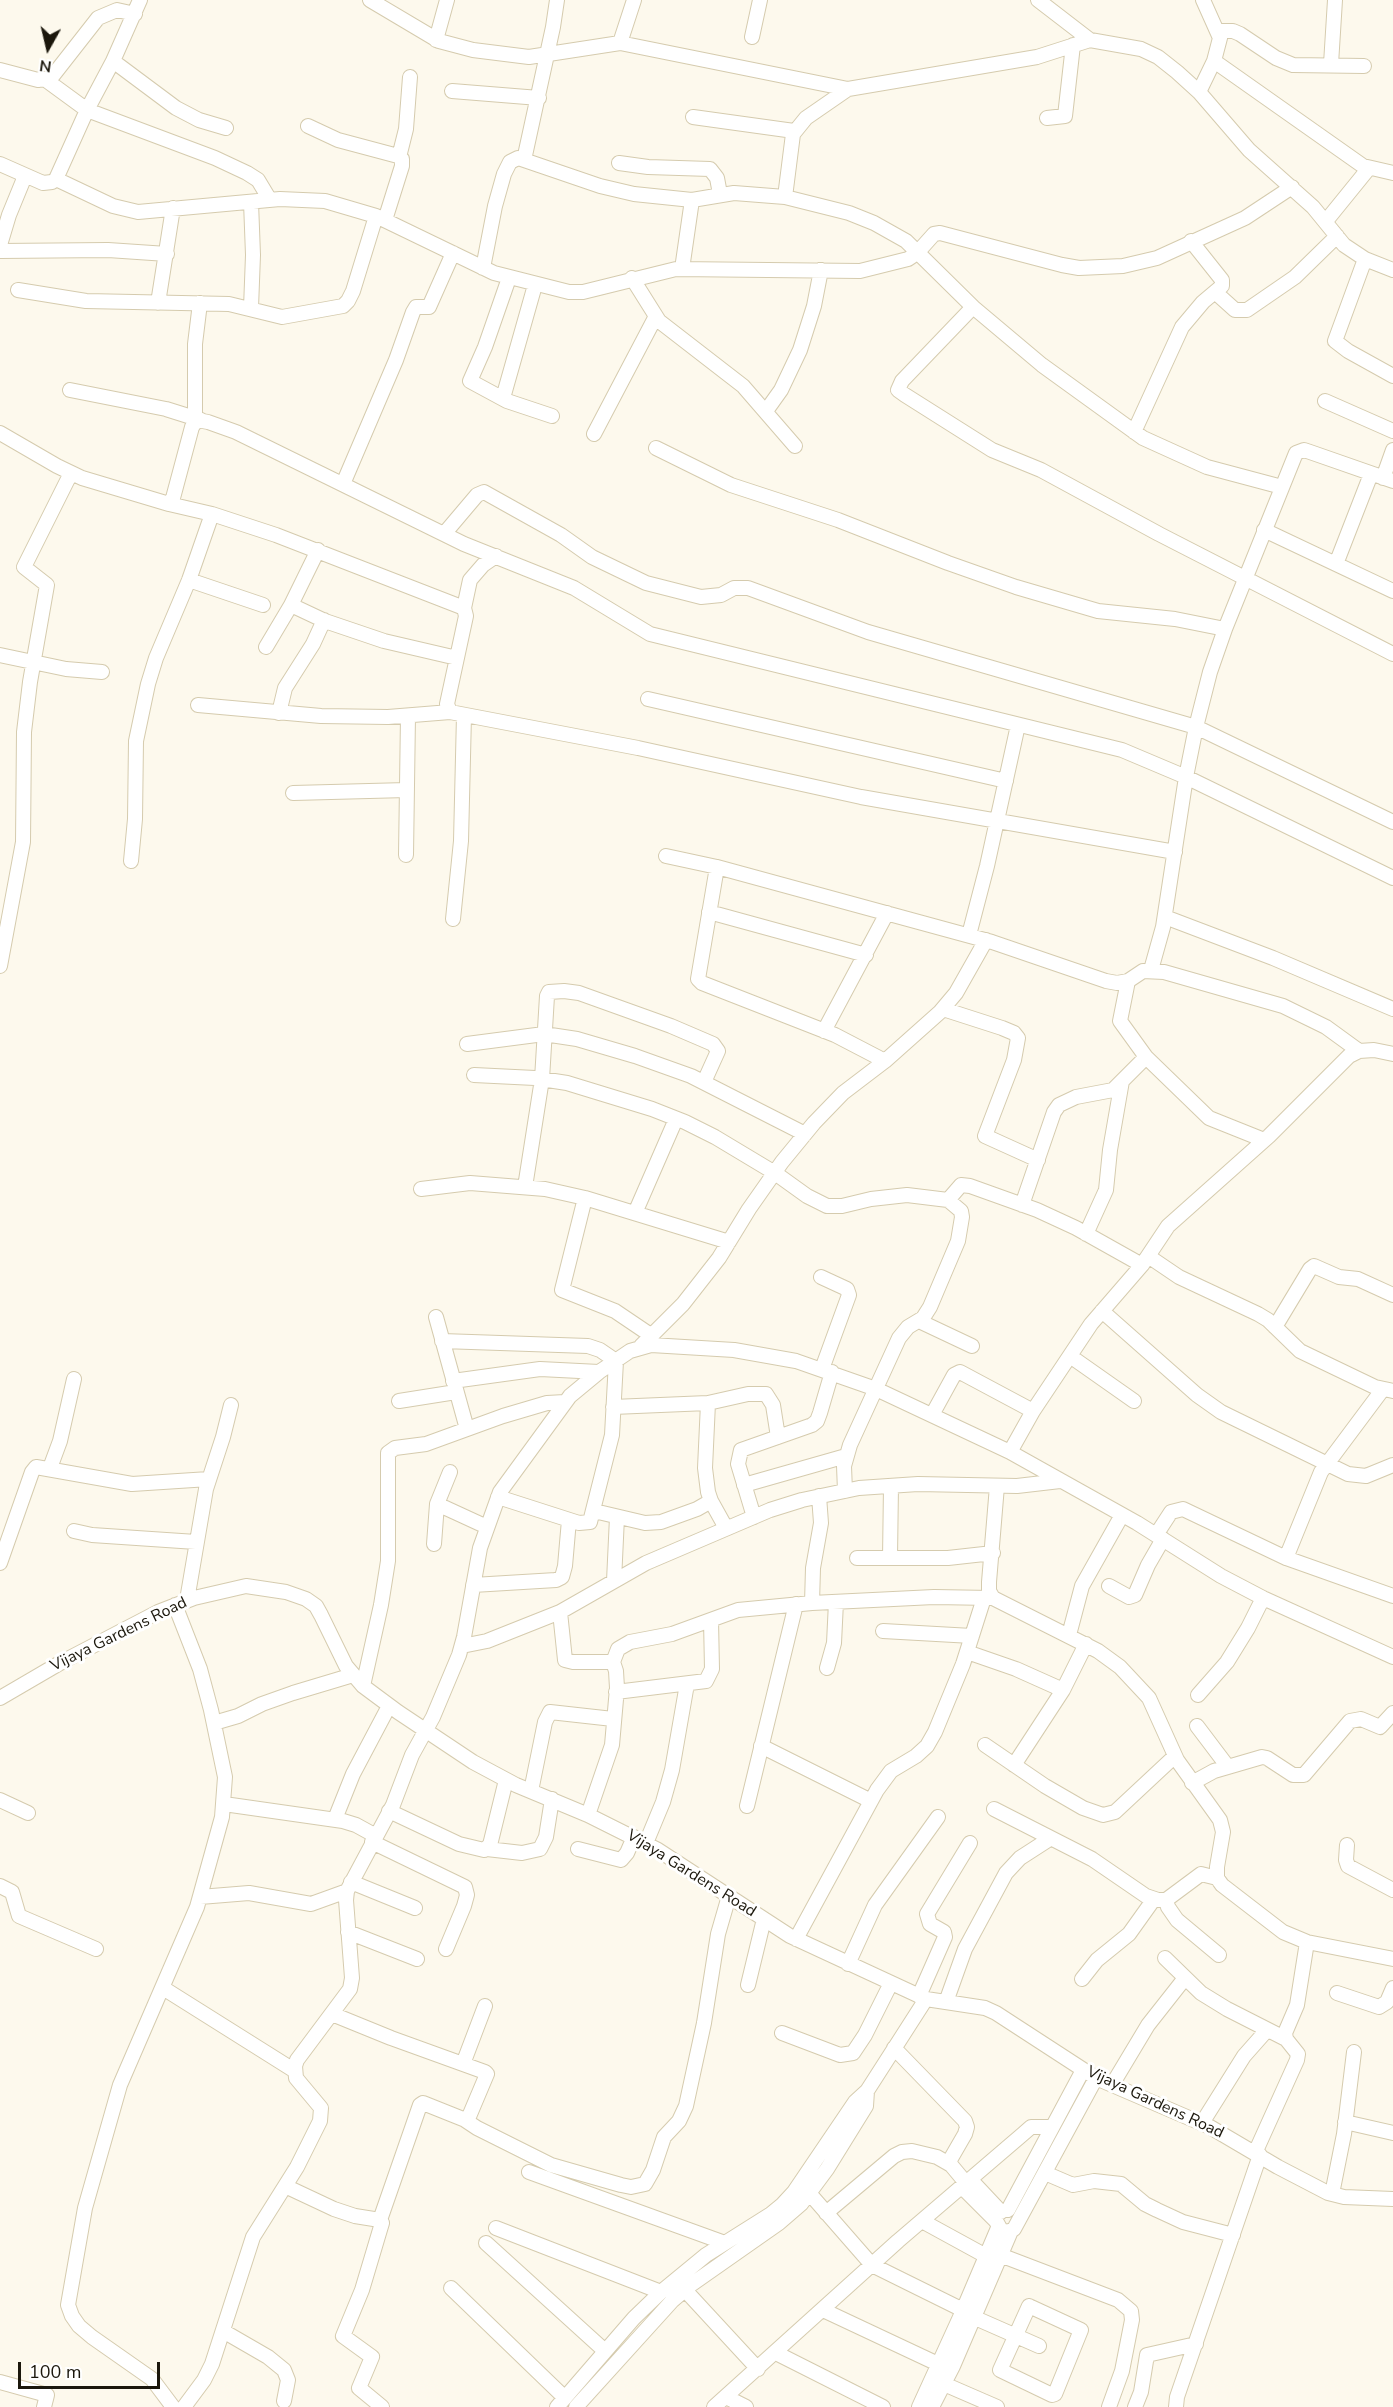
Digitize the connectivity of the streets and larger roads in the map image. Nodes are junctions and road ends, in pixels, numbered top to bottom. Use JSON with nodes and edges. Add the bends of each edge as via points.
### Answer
{"nodes":[{"id":1,"x":106,"y":0,"type":"edge"},
{"id":2,"x":140,"y":0,"type":"edge"},
{"id":3,"x":370,"y":0,"type":"edge"},
{"id":4,"x":447,"y":0,"type":"edge"},
{"id":5,"x":557,"y":0,"type":"edge"},
{"id":6,"x":634,"y":0,"type":"edge"},
{"id":7,"x":760,"y":0,"type":"edge"},
{"id":8,"x":1038,"y":0,"type":"edge"},
{"id":9,"x":1203,"y":0,"type":"edge"},
{"id":10,"x":1335,"y":0,"type":"edge"},
{"id":11,"x":117,"y":10,"type":"junction"},
{"id":12,"x":135,"y":14,"type":"junction"},
{"id":13,"x":1218,"y":31,"type":"junction"},
{"id":14,"x":752,"y":37,"type":"dead end"},
{"id":15,"x":436,"y":40,"type":"junction"},
{"id":16,"x":1090,"y":40,"type":"junction"},
{"id":17,"x":620,"y":43,"type":"junction"},
{"id":18,"x":1073,"y":45,"type":"junction"},
{"id":19,"x":547,"y":55,"type":"junction"},
{"id":20,"x":113,"y":61,"type":"junction"},
{"id":21,"x":1214,"y":61,"type":"junction"},
{"id":22,"x":1331,"y":64,"type":"junction"},
{"id":23,"x":1364,"y":66,"type":"dead end"},
{"id":24,"x":0,"y":70,"type":"edge"},
{"id":25,"x":410,"y":77,"type":"dead end"},
{"id":26,"x":46,"y":80,"type":"junction"},
{"id":27,"x":848,"y":89,"type":"junction"},
{"id":28,"x":452,"y":91,"type":"dead end"},
{"id":29,"x":1199,"y":92,"type":"junction"},
{"id":30,"x":538,"y":98,"type":"junction"},
{"id":31,"x":87,"y":110,"type":"junction"},
{"id":32,"x":693,"y":117,"type":"dead end"},
{"id":33,"x":1047,"y":118,"type":"dead end"},
{"id":34,"x":308,"y":126,"type":"dead end"},
{"id":35,"x":226,"y":128,"type":"dead end"},
{"id":36,"x":794,"y":130,"type":"junction"},
{"id":37,"x":399,"y":157,"type":"junction"},
{"id":38,"x":524,"y":160,"type":"junction"},
{"id":39,"x":619,"y":163,"type":"dead end"},
{"id":40,"x":0,"y":164,"type":"edge"},
{"id":41,"x":1369,"y":168,"type":"junction"},
{"id":42,"x":1393,"y":173,"type":"edge"},
{"id":43,"x":25,"y":176,"type":"junction"},
{"id":44,"x":56,"y":179,"type":"junction"},
{"id":45,"x":1292,"y":187,"type":"junction"},
{"id":46,"x":720,"y":194,"type":"junction"},
{"id":47,"x":785,"y":197,"type":"junction"},
{"id":48,"x":270,"y":200,"type":"junction"},
{"id":49,"x":693,"y":200,"type":"junction"},
{"id":50,"x":251,"y":202,"type":"junction"},
{"id":51,"x":173,"y":208,"type":"junction"},
{"id":52,"x":380,"y":218,"type":"junction"},
{"id":53,"x":1326,"y":221,"type":"junction"},
{"id":54,"x":1337,"y":236,"type":"junction"},
{"id":55,"x":1191,"y":241,"type":"junction"},
{"id":56,"x":0,"y":245,"type":"edge"},
{"id":57,"x":0,"y":251,"type":"edge"},
{"id":58,"x":453,"y":253,"type":"junction"},
{"id":59,"x":917,"y":253,"type":"junction"},
{"id":60,"x":167,"y":254,"type":"junction"},
{"id":61,"x":1365,"y":259,"type":"junction"},
{"id":62,"x":483,"y":268,"type":"junction"},
{"id":63,"x":682,"y":269,"type":"junction"},
{"id":64,"x":821,"y":270,"type":"junction"},
{"id":65,"x":1393,"y":270,"type":"edge"},
{"id":66,"x":509,"y":278,"type":"junction"},
{"id":67,"x":632,"y":278,"type":"junction"},
{"id":68,"x":535,"y":285,"type":"junction"},
{"id":69,"x":18,"y":290,"type":"dead end"},
{"id":70,"x":1215,"y":292,"type":"junction"},
{"id":71,"x":158,"y":303,"type":"junction"},
{"id":72,"x":200,"y":303,"type":"junction"},
{"id":73,"x":974,"y":307,"type":"junction"},
{"id":74,"x":251,"y":308,"type":"junction"},
{"id":75,"x":656,"y":316,"type":"junction"},
{"id":76,"x":1393,"y":376,"type":"edge"},
{"id":77,"x":70,"y":390,"type":"dead end"},
{"id":78,"x":502,"y":398,"type":"junction"},
{"id":79,"x":1325,"y":401,"type":"dead end"},
{"id":80,"x":766,"y":411,"type":"junction"},
{"id":81,"x":552,"y":416,"type":"dead end"},
{"id":82,"x":198,"y":419,"type":"junction"},
{"id":83,"x":1393,"y":431,"type":"edge"},
{"id":84,"x":1134,"y":432,"type":"junction"},
{"id":85,"x":0,"y":434,"type":"edge"},
{"id":86,"x":594,"y":434,"type":"dead end"},
{"id":87,"x":795,"y":446,"type":"dead end"},
{"id":88,"x":656,"y":448,"type":"dead end"},
{"id":89,"x":1393,"y":450,"type":"edge"},
{"id":90,"x":71,"y":473,"type":"junction"},
{"id":91,"x":1382,"y":478,"type":"edge"},
{"id":92,"x":343,"y":484,"type":"junction"},
{"id":93,"x":1282,"y":486,"type":"junction"},
{"id":94,"x":169,"y":504,"type":"junction"},
{"id":95,"x":212,"y":514,"type":"junction"},
{"id":96,"x":1264,"y":530,"type":"junction"},
{"id":97,"x":444,"y":534,"type":"junction"},
{"id":98,"x":318,"y":550,"type":"junction"},
{"id":99,"x":496,"y":556,"type":"junction"},
{"id":100,"x":1336,"y":564,"type":"junction"},
{"id":101,"x":1245,"y":579,"type":"junction"},
{"id":102,"x":189,"y":580,"type":"junction"},
{"id":103,"x":1393,"y":591,"type":"edge"},
{"id":104,"x":263,"y":605,"type":"dead end"},
{"id":105,"x":291,"y":605,"type":"junction"},
{"id":106,"x":464,"y":608,"type":"junction"},
{"id":107,"x":324,"y":620,"type":"junction"},
{"id":108,"x":1225,"y":629,"type":"junction"},
{"id":109,"x":266,"y":647,"type":"dead end"},
{"id":110,"x":1393,"y":654,"type":"edge"},
{"id":111,"x":0,"y":655,"type":"edge"},
{"id":112,"x":457,"y":658,"type":"junction"},
{"id":113,"x":33,"y":661,"type":"junction"},
{"id":114,"x":102,"y":672,"type":"dead end"},
{"id":115,"x":648,"y":699,"type":"dead end"},
{"id":116,"x":198,"y":705,"type":"dead end"},
{"id":117,"x":279,"y":713,"type":"junction"},
{"id":118,"x":457,"y":714,"type":"junction"},
{"id":119,"x":408,"y":716,"type":"junction"},
{"id":120,"x":1018,"y":724,"type":"junction"},
{"id":121,"x":1196,"y":727,"type":"junction"},
{"id":122,"x":1186,"y":777,"type":"junction"},
{"id":123,"x":1006,"y":781,"type":"junction"},
{"id":124,"x":407,"y":790,"type":"junction"},
{"id":125,"x":293,"y":793,"type":"dead end"},
{"id":126,"x":997,"y":821,"type":"junction"},
{"id":127,"x":1393,"y":822,"type":"edge"},
{"id":128,"x":1175,"y":852,"type":"junction"},
{"id":129,"x":406,"y":855,"type":"dead end"},
{"id":130,"x":666,"y":856,"type":"dead end"},
{"id":131,"x":131,"y":861,"type":"dead end"},
{"id":132,"x":717,"y":867,"type":"junction"},
{"id":133,"x":1393,"y":878,"type":"edge"},
{"id":134,"x":6,"y":906,"type":"edge"},
{"id":135,"x":709,"y":912,"type":"junction"},
{"id":136,"x":887,"y":913,"type":"junction"},
{"id":137,"x":1165,"y":917,"type":"junction"},
{"id":138,"x":453,"y":919,"type":"dead end"},
{"id":139,"x":969,"y":935,"type":"junction"},
{"id":140,"x":986,"y":940,"type":"junction"},
{"id":141,"x":866,"y":955,"type":"junction"},
{"id":142,"x":0,"y":966,"type":"edge"},
{"id":143,"x":1151,"y":970,"type":"junction"},
{"id":144,"x":1128,"y":981,"type":"junction"},
{"id":145,"x":943,"y":1009,"type":"junction"},
{"id":146,"x":1393,"y":1009,"type":"edge"},
{"id":147,"x":824,"y":1031,"type":"junction"},
{"id":148,"x":544,"y":1034,"type":"junction"},
{"id":149,"x":467,"y":1044,"type":"dead end"},
{"id":150,"x":1359,"y":1051,"type":"junction"},
{"id":151,"x":1393,"y":1054,"type":"edge"},
{"id":152,"x":1146,"y":1057,"type":"junction"},
{"id":153,"x":885,"y":1061,"type":"junction"},
{"id":154,"x":474,"y":1075,"type":"dead end"},
{"id":155,"x":542,"y":1079,"type":"junction"},
{"id":156,"x":1122,"y":1081,"type":"junction"},
{"id":157,"x":704,"y":1082,"type":"junction"},
{"id":158,"x":676,"y":1119,"type":"junction"},
{"id":159,"x":805,"y":1134,"type":"junction"},
{"id":160,"x":1264,"y":1140,"type":"junction"},
{"id":161,"x":1038,"y":1160,"type":"junction"},
{"id":162,"x":775,"y":1173,"type":"junction"},
{"id":163,"x":525,"y":1187,"type":"junction"},
{"id":164,"x":421,"y":1190,"type":"dead end"},
{"id":165,"x":585,"y":1198,"type":"junction"},
{"id":166,"x":948,"y":1200,"type":"junction"},
{"id":167,"x":1022,"y":1205,"type":"junction"},
{"id":168,"x":635,"y":1213,"type":"junction"},
{"id":169,"x":1086,"y":1234,"type":"junction"},
{"id":170,"x":729,"y":1242,"type":"junction"},
{"id":171,"x":1145,"y":1260,"type":"junction"},
{"id":172,"x":820,"y":1277,"type":"dead end"},
{"id":173,"x":1393,"y":1295,"type":"edge"},
{"id":174,"x":1102,"y":1311,"type":"junction"},
{"id":175,"x":436,"y":1317,"type":"dead end"},
{"id":176,"x":919,"y":1321,"type":"junction"},
{"id":177,"x":1275,"y":1327,"type":"junction"},
{"id":178,"x":652,"y":1336,"type":"junction"},
{"id":179,"x":442,"y":1341,"type":"junction"},
{"id":180,"x":641,"y":1346,"type":"junction"},
{"id":181,"x":972,"y":1346,"type":"dead end"},
{"id":182,"x":1070,"y":1356,"type":"junction"},
{"id":183,"x":616,"y":1361,"type":"junction"},
{"id":184,"x":827,"y":1371,"type":"junction"},
{"id":185,"x":599,"y":1372,"type":"junction"},
{"id":186,"x":74,"y":1379,"type":"dead end"},
{"id":187,"x":454,"y":1387,"type":"junction"},
{"id":188,"x":876,"y":1389,"type":"junction"},
{"id":189,"x":1388,"y":1390,"type":"edge"},
{"id":190,"x":399,"y":1401,"type":"dead end"},
{"id":191,"x":1134,"y":1401,"type":"dead end"},
{"id":192,"x":565,"y":1402,"type":"junction"},
{"id":193,"x":708,"y":1403,"type":"junction"},
{"id":194,"x":231,"y":1405,"type":"dead end"},
{"id":195,"x":614,"y":1407,"type":"junction"},
{"id":196,"x":1033,"y":1411,"type":"junction"},
{"id":197,"x":932,"y":1415,"type":"junction"},
{"id":198,"x":467,"y":1429,"type":"junction"},
{"id":199,"x":778,"y":1437,"type":"junction"},
{"id":200,"x":1010,"y":1452,"type":"junction"},
{"id":201,"x":846,"y":1456,"type":"junction"},
{"id":202,"x":1326,"y":1463,"type":"junction"},
{"id":203,"x":1393,"y":1465,"type":"edge"},
{"id":204,"x":50,"y":1468,"type":"junction"},
{"id":205,"x":450,"y":1472,"type":"dead end"},
{"id":206,"x":209,"y":1479,"type":"junction"},
{"id":207,"x":1060,"y":1481,"type":"junction"},
{"id":208,"x":744,"y":1485,"type":"junction"},
{"id":209,"x":891,"y":1486,"type":"junction"},
{"id":210,"x":997,"y":1486,"type":"junction"},
{"id":211,"x":845,"y":1491,"type":"junction"},
{"id":212,"x":819,"y":1496,"type":"junction"},
{"id":213,"x":498,"y":1497,"type":"junction"},
{"id":214,"x":711,"y":1501,"type":"junction"},
{"id":215,"x":437,"y":1504,"type":"junction"},
{"id":216,"x":594,"y":1511,"type":"junction"},
{"id":217,"x":1122,"y":1515,"type":"junction"},
{"id":218,"x":754,"y":1516,"type":"junction"},
{"id":219,"x":618,"y":1517,"type":"junction"},
{"id":220,"x":569,"y":1520,"type":"junction"},
{"id":221,"x":487,"y":1527,"type":"junction"},
{"id":222,"x":726,"y":1528,"type":"junction"},
{"id":223,"x":74,"y":1531,"type":"dead end"},
{"id":224,"x":1159,"y":1537,"type":"junction"},
{"id":225,"x":196,"y":1542,"type":"junction"},
{"id":226,"x":434,"y":1544,"type":"dead end"},
{"id":227,"x":993,"y":1553,"type":"junction"},
{"id":228,"x":857,"y":1558,"type":"dead end"},
{"id":229,"x":890,"y":1558,"type":"junction"},
{"id":230,"x":1286,"y":1558,"type":"junction"},
{"id":231,"x":0,"y":1563,"type":"edge"},
{"id":232,"x":614,"y":1581,"type":"junction"},
{"id":233,"x":473,"y":1585,"type":"junction"},
{"id":234,"x":1109,"y":1586,"type":"dead end"},
{"id":235,"x":1393,"y":1596,"type":"edge"},
{"id":236,"x":988,"y":1598,"type":"junction"},
{"id":237,"x":1263,"y":1598,"type":"junction"},
{"id":238,"x":836,"y":1602,"type":"junction"},
{"id":239,"x":181,"y":1603,"type":"junction"},
{"id":240,"x":812,"y":1603,"type":"junction"},
{"id":241,"x":796,"y":1604,"type":"junction"},
{"id":242,"x":560,"y":1612,"type":"junction"},
{"id":243,"x":711,"y":1620,"type":"junction"},
{"id":244,"x":883,"y":1630,"type":"dead end"},
{"id":245,"x":1069,"y":1635,"type":"junction"},
{"id":246,"x":972,"y":1636,"type":"junction"},
{"id":247,"x":1086,"y":1644,"type":"junction"},
{"id":248,"x":462,"y":1646,"type":"junction"},
{"id":249,"x":967,"y":1652,"type":"junction"},
{"id":250,"x":1393,"y":1657,"type":"edge"},
{"id":251,"x":613,"y":1662,"type":"junction"},
{"id":252,"x":827,"y":1668,"type":"dead end"},
{"id":253,"x":354,"y":1675,"type":"junction"},
{"id":254,"x":687,"y":1684,"type":"junction"},
{"id":255,"x":363,"y":1686,"type":"junction"},
{"id":256,"x":1063,"y":1690,"type":"junction"},
{"id":257,"x":616,"y":1692,"type":"junction"},
{"id":258,"x":1198,"y":1695,"type":"dead end"},
{"id":259,"x":0,"y":1698,"type":"edge"},
{"id":260,"x":389,"y":1706,"type":"junction"},
{"id":261,"x":1393,"y":1713,"type":"edge"},
{"id":262,"x":613,"y":1719,"type":"junction"},
{"id":263,"x":214,"y":1723,"type":"junction"},
{"id":264,"x":1197,"y":1726,"type":"dead end"},
{"id":265,"x":426,"y":1731,"type":"junction"},
{"id":266,"x":985,"y":1745,"type":"dead end"},
{"id":267,"x":760,"y":1746,"type":"junction"},
{"id":268,"x":1175,"y":1756,"type":"junction"},
{"id":269,"x":1014,"y":1765,"type":"junction"},
{"id":270,"x":1228,"y":1767,"type":"junction"},
{"id":271,"x":506,"y":1780,"type":"junction"},
{"id":272,"x":1192,"y":1783,"type":"junction"},
{"id":273,"x":531,"y":1791,"type":"junction"},
{"id":274,"x":552,"y":1799,"type":"junction"},
{"id":275,"x":0,"y":1800,"type":"edge"},
{"id":276,"x":871,"y":1801,"type":"junction"},
{"id":277,"x":224,"y":1804,"type":"junction"},
{"id":278,"x":747,"y":1806,"type":"dead end"},
{"id":279,"x":994,"y":1809,"type":"dead end"},
{"id":280,"x":389,"y":1811,"type":"junction"},
{"id":281,"x":28,"y":1813,"type":"dead end"},
{"id":282,"x":588,"y":1815,"type":"junction"},
{"id":283,"x":938,"y":1817,"type":"dead end"},
{"id":284,"x":334,"y":1819,"type":"junction"},
{"id":285,"x":1051,"y":1838,"type":"junction"},
{"id":286,"x":374,"y":1839,"type":"junction"},
{"id":287,"x":640,"y":1840,"type":"junction"},
{"id":288,"x":970,"y":1843,"type":"dead end"},
{"id":289,"x":1347,"y":1845,"type":"dead end"},
{"id":290,"x":487,"y":1849,"type":"junction"},
{"id":291,"x":578,"y":1849,"type":"dead end"},
{"id":292,"x":1217,"y":1878,"type":"junction"},
{"id":293,"x":0,"y":1886,"type":"edge"},
{"id":294,"x":349,"y":1887,"type":"junction"},
{"id":295,"x":1393,"y":1890,"type":"edge"},
{"id":296,"x":729,"y":1896,"type":"junction"},
{"id":297,"x":200,"y":1897,"type":"junction"},
{"id":298,"x":1160,"y":1899,"type":"junction"},
{"id":299,"x":415,"y":1908,"type":"dead end"},
{"id":300,"x":764,"y":1919,"type":"junction"},
{"id":301,"x":348,"y":1932,"type":"junction"},
{"id":302,"x":796,"y":1939,"type":"junction"},
{"id":303,"x":1307,"y":1942,"type":"junction"},
{"id":304,"x":96,"y":1948,"type":"dead end"},
{"id":305,"x":446,"y":1949,"type":"dead end"},
{"id":306,"x":1219,"y":1955,"type":"dead end"},
{"id":307,"x":1165,"y":1958,"type":"dead end"},
{"id":308,"x":417,"y":1959,"type":"dead end"},
{"id":309,"x":1393,"y":1959,"type":"edge"},
{"id":310,"x":848,"y":1964,"type":"junction"},
{"id":311,"x":1185,"y":1978,"type":"junction"},
{"id":312,"x":1082,"y":1979,"type":"dead end"},
{"id":313,"x":891,"y":1983,"type":"junction"},
{"id":314,"x":748,"y":1985,"type":"dead end"},
{"id":315,"x":163,"y":1988,"type":"junction"},
{"id":316,"x":1393,"y":1988,"type":"edge"},
{"id":317,"x":1337,"y":1993,"type":"dead end"},
{"id":318,"x":922,"y":1997,"type":"junction"},
{"id":319,"x":946,"y":2002,"type":"junction"},
{"id":320,"x":486,"y":2006,"type":"dead end"},
{"id":321,"x":332,"y":2014,"type":"junction"},
{"id":322,"x":1267,"y":2030,"type":"junction"},
{"id":323,"x":782,"y":2033,"type":"dead end"},
{"id":324,"x":1286,"y":2039,"type":"junction"},
{"id":325,"x":894,"y":2048,"type":"junction"},
{"id":326,"x":1354,"y":2052,"type":"dead end"},
{"id":327,"x":463,"y":2064,"type":"junction"},
{"id":328,"x":1083,"y":2070,"type":"junction"},
{"id":329,"x":295,"y":2071,"type":"junction"},
{"id":330,"x":1096,"y":2078,"type":"junction"},
{"id":331,"x":1112,"y":2085,"type":"junction"},
{"id":332,"x":867,"y":2091,"type":"junction"},
{"id":333,"x":465,"y":2120,"type":"junction"},
{"id":334,"x":1345,"y":2122,"type":"junction"},
{"id":335,"x":1202,"y":2123,"type":"junction"},
{"id":336,"x":1052,"y":2127,"type":"junction"},
{"id":337,"x":1393,"y":2133,"type":"edge"},
{"id":338,"x":1257,"y":2154,"type":"junction"},
{"id":339,"x":951,"y":2165,"type":"junction"},
{"id":340,"x":529,"y":2172,"type":"dead end"},
{"id":341,"x":1045,"y":2173,"type":"junction"},
{"id":342,"x":966,"y":2183,"type":"junction"},
{"id":343,"x":285,"y":2186,"type":"junction"},
{"id":344,"x":810,"y":2194,"type":"junction"},
{"id":345,"x":1332,"y":2194,"type":"junction"},
{"id":346,"x":1393,"y":2199,"type":"edge"},
{"id":347,"x":826,"y":2213,"type":"junction"},
{"id":348,"x":380,"y":2220,"type":"junction"},
{"id":349,"x":922,"y":2221,"type":"junction"},
{"id":350,"x":1005,"y":2221,"type":"junction"},
{"id":351,"x":496,"y":2228,"type":"dead end"},
{"id":352,"x":1233,"y":2235,"type":"junction"},
{"id":353,"x":486,"y":2243,"type":"dead end"},
{"id":354,"x":725,"y":2243,"type":"junction"},
{"id":355,"x":986,"y":2256,"type":"junction"},
{"id":356,"x":1000,"y":2256,"type":"junction"},
{"id":357,"x":872,"y":2265,"type":"junction"},
{"id":358,"x":451,"y":2288,"type":"dead end"},
{"id":359,"x":685,"y":2290,"type":"junction"},
{"id":360,"x":661,"y":2292,"type":"junction"},
{"id":361,"x":823,"y":2310,"type":"junction"},
{"id":362,"x":968,"y":2313,"type":"junction"},
{"id":363,"x":223,"y":2331,"type":"junction"},
{"id":364,"x":1014,"y":2335,"type":"junction"},
{"id":365,"x":1196,"y":2344,"type":"junction"},
{"id":366,"x":1039,"y":2346,"type":"dead end"},
{"id":367,"x":604,"y":2351,"type":"junction"},
{"id":368,"x":776,"y":2353,"type":"junction"},
{"id":369,"x":938,"y":2364,"type":"junction"},
{"id":370,"x":758,"y":2369,"type":"junction"},
{"id":371,"x":0,"y":2382,"type":"edge"},
{"id":372,"x":944,"y":2384,"type":"junction"},
{"id":373,"x":726,"y":2397,"type":"junction"},
{"id":374,"x":284,"y":2401,"type":"dead end"},
{"id":375,"x":561,"y":2403,"type":"edge"},
{"id":376,"x":44,"y":2407,"type":"edge"},
{"id":377,"x":173,"y":2407,"type":"edge"},
{"id":378,"x":184,"y":2407,"type":"edge"},
{"id":379,"x":382,"y":2407,"type":"edge"},
{"id":380,"x":576,"y":2407,"type":"edge"},
{"id":381,"x":714,"y":2407,"type":"edge"},
{"id":382,"x":746,"y":2407,"type":"edge"},
{"id":383,"x":883,"y":2407,"type":"edge"},
{"id":384,"x":919,"y":2407,"type":"edge"},
{"id":385,"x":932,"y":2407,"type":"edge"},
{"id":386,"x":997,"y":2407,"type":"edge"},
{"id":387,"x":1109,"y":2407,"type":"edge"},
{"id":388,"x":1135,"y":2407,"type":"edge"},
{"id":389,"x":1176,"y":2407,"type":"edge"}],
"edges":[{"from":1,"to":11,"type":"street"},
{"from":2,"to":12,"type":"street"},
{"from":3,"to":15,"type":"street"},
{"from":4,"to":15,"type":"street"},
{"from":5,"to":19,"type":"street"},
{"from":6,"to":17,"type":"street"},
{"from":7,"to":14,"type":"street"},
{"from":8,"to":16,"type":"street"},
{"from":9,"to":13,"type":"street"},
{"from":10,"to":22,"type":"street"},
{"from":11,"to":12,"type":"street"},
{"from":11,"to":26,"type":"street","via":[[98,18],[56,73]]},
{"from":12,"to":20,"type":"street"},
{"from":13,"to":21,"type":"street","via":[[1219,47]]},
{"from":13,"to":22,"type":"street","via":[[1240,34],[1285,62]]},
{"from":15,"to":19,"type":"street","via":[[498,54]]},
{"from":16,"to":18,"type":"street"},
{"from":16,"to":29,"type":"street","via":[[1141,49],[1168,64]]},
{"from":17,"to":19,"type":"street"},
{"from":17,"to":27,"type":"street"},
{"from":18,"to":27,"type":"street","via":[[1037,57]]},
{"from":18,"to":33,"type":"street","via":[[1065,116]]},
{"from":19,"to":30,"type":"street"},
{"from":20,"to":31,"type":"street"},
{"from":20,"to":35,"type":"street","via":[[176,108]]},
{"from":21,"to":29,"type":"street"},
{"from":21,"to":41,"type":"street"},
{"from":22,"to":23,"type":"street"},
{"from":24,"to":26,"type":"street"},
{"from":25,"to":37,"type":"street","via":[[406,129]]},
{"from":26,"to":31,"type":"street"},
{"from":27,"to":36,"type":"street"},
{"from":28,"to":30,"type":"street"},
{"from":29,"to":45,"type":"street","via":[[1249,150]]},
{"from":30,"to":38,"type":"street"},
{"from":31,"to":44,"type":"street"},
{"from":31,"to":48,"type":"street","via":[[248,173],[258,180]]},
{"from":32,"to":36,"type":"street"},
{"from":34,"to":37,"type":"street","via":[[338,140]]},
{"from":36,"to":47,"type":"street"},
{"from":37,"to":52,"type":"street","via":[[402,166]]},
{"from":38,"to":49,"type":"street","via":[[612,189]]},
{"from":38,"to":62,"type":"street","via":[[513,159],[504,174]]},
{"from":39,"to":46,"type":"street","via":[[710,169],[717,178]]},
{"from":40,"to":43,"type":"street"},
{"from":41,"to":42,"type":"street"},
{"from":41,"to":53,"type":"street"},
{"from":43,"to":44,"type":"street","via":[[48,183]]},
{"from":43,"to":56,"type":"street"},
{"from":44,"to":51,"type":"street","via":[[129,211]]},
{"from":45,"to":53,"type":"street"},
{"from":45,"to":55,"type":"street","via":[[1245,218]]},
{"from":46,"to":47,"type":"street"},
{"from":46,"to":49,"type":"street"},
{"from":47,"to":59,"type":"street","via":[[874,223],[893,232]]},
{"from":48,"to":50,"type":"street"},
{"from":48,"to":52,"type":"street","via":[[325,201]]},
{"from":49,"to":63,"type":"street"},
{"from":50,"to":51,"type":"street"},
{"from":50,"to":74,"type":"street"},
{"from":51,"to":60,"type":"street"},
{"from":52,"to":58,"type":"street"},
{"from":52,"to":74,"type":"street","via":[[346,304],[282,317]]},
{"from":53,"to":54,"type":"street"},
{"from":54,"to":61,"type":"street","via":[[1344,246]]},
{"from":54,"to":70,"type":"street","via":[[1295,278],[1247,310],[1235,310]]},
{"from":55,"to":59,"type":"street","via":[[1157,258],[1103,268],[1062,266],[940,233],[927,240]]},
{"from":55,"to":70,"type":"street","via":[[1222,280],[1222,286]]},
{"from":57,"to":60,"type":"street"},
{"from":58,"to":62,"type":"street"},
{"from":58,"to":92,"type":"street","via":[[429,307],[413,312]]},
{"from":59,"to":64,"type":"street","via":[[908,259],[860,271]]},
{"from":59,"to":73,"type":"street"},
{"from":60,"to":71,"type":"street"},
{"from":61,"to":65,"type":"street"},
{"from":61,"to":76,"type":"street","via":[[1335,341]]},
{"from":62,"to":66,"type":"street"},
{"from":63,"to":64,"type":"street"},
{"from":63,"to":67,"type":"street"},
{"from":64,"to":80,"type":"street","via":[[800,350]]},
{"from":66,"to":68,"type":"street"},
{"from":66,"to":78,"type":"street","via":[[470,378],[472,383]]},
{"from":67,"to":68,"type":"street","via":[[583,292]]},
{"from":67,"to":75,"type":"street"},
{"from":68,"to":78,"type":"street"},
{"from":69,"to":71,"type":"street","via":[[86,302]]},
{"from":70,"to":84,"type":"street","via":[[1182,327]]},
{"from":71,"to":72,"type":"street"},
{"from":72,"to":74,"type":"street"},
{"from":72,"to":82,"type":"street","via":[[195,344]]},
{"from":73,"to":84,"type":"street","via":[[1042,365]]},
{"from":73,"to":101,"type":"street","via":[[902,381],[898,390],[992,450],[1041,470]]},
{"from":75,"to":80,"type":"street","via":[[743,386]]},
{"from":75,"to":86,"type":"street"},
{"from":77,"to":82,"type":"street"},
{"from":78,"to":81,"type":"street"},
{"from":79,"to":83,"type":"street"},
{"from":80,"to":87,"type":"street"},
{"from":82,"to":92,"type":"street","via":[[236,432]]},
{"from":82,"to":94,"type":"street","via":[[192,427]]},
{"from":84,"to":93,"type":"street","via":[[1207,467]]},
{"from":85,"to":90,"type":"street"},
{"from":88,"to":108,"type":"street","via":[[731,485],[838,520],[1016,587],[1098,610]]},
{"from":89,"to":91,"type":"street"},
{"from":90,"to":94,"type":"street"},
{"from":90,"to":113,"type":"street","via":[[25,564],[25,569],[47,585]]},
{"from":91,"to":93,"type":"street","via":[[1304,450],[1296,453]]},
{"from":91,"to":100,"type":"street"},
{"from":92,"to":97,"type":"street"},
{"from":93,"to":96,"type":"street"},
{"from":94,"to":95,"type":"street"},
{"from":95,"to":98,"type":"street"},
{"from":95,"to":102,"type":"street"},
{"from":96,"to":100,"type":"street"},
{"from":96,"to":101,"type":"street"},
{"from":97,"to":99,"type":"street"},
{"from":97,"to":121,"type":"street","via":[[484,492],[592,557],[646,583],[701,597],[748,588],[868,632]]},
{"from":98,"to":105,"type":"street"},
{"from":98,"to":106,"type":"street"},
{"from":99,"to":106,"type":"street","via":[[470,580]]},
{"from":99,"to":120,"type":"street","via":[[574,588],[640,630],[661,638]]},
{"from":100,"to":103,"type":"street"},
{"from":101,"to":108,"type":"street"},
{"from":101,"to":110,"type":"street"},
{"from":102,"to":104,"type":"street"},
{"from":102,"to":131,"type":"street","via":[[156,658],[136,741]]},
{"from":105,"to":107,"type":"street"},
{"from":105,"to":109,"type":"street"},
{"from":106,"to":112,"type":"street","via":[[466,616]]},
{"from":107,"to":112,"type":"street","via":[[384,641]]},
{"from":107,"to":117,"type":"street","via":[[285,688]]},
{"from":108,"to":121,"type":"street"},
{"from":111,"to":113,"type":"street"},
{"from":112,"to":118,"type":"street","via":[[447,704]]},
{"from":113,"to":114,"type":"street"},
{"from":113,"to":134,"type":"street","via":[[24,732],[23,842]]},
{"from":115,"to":123,"type":"street"},
{"from":116,"to":117,"type":"street"},
{"from":117,"to":119,"type":"street"},
{"from":118,"to":119,"type":"street"},
{"from":118,"to":126,"type":"street"},
{"from":118,"to":138,"type":"street","via":[[460,842]]},
{"from":119,"to":124,"type":"street"},
{"from":120,"to":122,"type":"street","via":[[1122,750]]},
{"from":120,"to":123,"type":"street"},
{"from":121,"to":122,"type":"street"},
{"from":121,"to":127,"type":"street"},
{"from":122,"to":128,"type":"street"},
{"from":122,"to":133,"type":"street"},
{"from":123,"to":126,"type":"street"},
{"from":124,"to":125,"type":"street"},
{"from":124,"to":129,"type":"street"},
{"from":126,"to":128,"type":"street"},
{"from":126,"to":139,"type":"street"},
{"from":128,"to":137,"type":"street"},
{"from":130,"to":132,"type":"street"},
{"from":132,"to":135,"type":"street"},
{"from":132,"to":136,"type":"street"},
{"from":134,"to":142,"type":"street"},
{"from":135,"to":141,"type":"street"},
{"from":135,"to":147,"type":"street","via":[[698,979]]},
{"from":136,"to":139,"type":"street"},
{"from":136,"to":141,"type":"street"},
{"from":137,"to":143,"type":"street"},
{"from":137,"to":146,"type":"street"},
{"from":139,"to":140,"type":"street"},
{"from":140,"to":144,"type":"street","via":[[1106,981]]},
{"from":140,"to":145,"type":"street"},
{"from":141,"to":147,"type":"street"},
{"from":143,"to":144,"type":"street"},
{"from":143,"to":150,"type":"street","via":[[1283,1006],[1326,1027]]},
{"from":144,"to":152,"type":"street","via":[[1120,1021]]},
{"from":145,"to":153,"type":"street"},
{"from":145,"to":161,"type":"street","via":[[1002,1028],[1018,1038],[1014,1060],[985,1136]]},
{"from":147,"to":153,"type":"street"},
{"from":148,"to":149,"type":"street"},
{"from":148,"to":155,"type":"street"},
{"from":148,"to":157,"type":"street","via":[[635,1056]]},
{"from":148,"to":157,"type":"street","via":[[549,992],[579,993],[713,1044],[718,1051]]},
{"from":150,"to":151,"type":"street"},
{"from":150,"to":160,"type":"street","via":[[1348,1056]]},
{"from":152,"to":156,"type":"street"},
{"from":152,"to":160,"type":"street","via":[[1209,1118]]},
{"from":153,"to":159,"type":"street","via":[[843,1093]]},
{"from":154,"to":155,"type":"street"},
{"from":155,"to":158,"type":"street"},
{"from":155,"to":163,"type":"street"},
{"from":156,"to":161,"type":"street","via":[[1113,1090],[1076,1097],[1059,1105]]},
{"from":156,"to":169,"type":"street","via":[[1106,1190]]},
{"from":157,"to":159,"type":"street"},
{"from":158,"to":162,"type":"street"},
{"from":158,"to":168,"type":"street"},
{"from":159,"to":162,"type":"street"},
{"from":160,"to":171,"type":"street","via":[[1180,1214]]},
{"from":161,"to":167,"type":"street"},
{"from":162,"to":166,"type":"street","via":[[827,1206],[907,1195]]},
{"from":162,"to":170,"type":"street"},
{"from":163,"to":164,"type":"street","via":[[470,1183]]},
{"from":163,"to":165,"type":"street"},
{"from":165,"to":168,"type":"street"},
{"from":165,"to":178,"type":"street","via":[[562,1290],[615,1311]]},
{"from":166,"to":167,"type":"street","via":[[965,1185]]},
{"from":166,"to":176,"type":"street","via":[[961,1211],[958,1240],[930,1307]]},
{"from":167,"to":169,"type":"street"},
{"from":168,"to":170,"type":"street"},
{"from":169,"to":171,"type":"street"},
{"from":170,"to":178,"type":"street","via":[[683,1304]]},
{"from":171,"to":174,"type":"street"},
{"from":171,"to":177,"type":"street","via":[[1258,1314]]},
{"from":172,"to":184,"type":"street","via":[[847,1289],[849,1295]]},
{"from":173,"to":177,"type":"street","via":[[1314,1266]]},
{"from":174,"to":182,"type":"street"},
{"from":174,"to":202,"type":"street","via":[[1209,1405]]},
{"from":175,"to":179,"type":"street"},
{"from":176,"to":181,"type":"street"},
{"from":176,"to":188,"type":"street","via":[[903,1331]]},
{"from":177,"to":189,"type":"street","via":[[1300,1352]]},
{"from":178,"to":180,"type":"street"},
{"from":179,"to":183,"type":"street","via":[[588,1346]]},
{"from":179,"to":187,"type":"street"},
{"from":180,"to":183,"type":"street"},
{"from":180,"to":184,"type":"street","via":[[734,1350]]},
{"from":182,"to":191,"type":"street"},
{"from":182,"to":196,"type":"street"},
{"from":183,"to":185,"type":"street"},
{"from":183,"to":195,"type":"street"},
{"from":184,"to":188,"type":"street"},
{"from":184,"to":199,"type":"street","via":[[817,1421]]},
{"from":185,"to":187,"type":"street","via":[[540,1369]]},
{"from":185,"to":192,"type":"street"},
{"from":186,"to":204,"type":"street"},
{"from":187,"to":190,"type":"street"},
{"from":187,"to":198,"type":"street"},
{"from":188,"to":197,"type":"street"},
{"from":188,"to":201,"type":"street"},
{"from":189,"to":202,"type":"street"},
{"from":192,"to":198,"type":"street","via":[[547,1403]]},
{"from":192,"to":213,"type":"street"},
{"from":193,"to":195,"type":"street"},
{"from":193,"to":199,"type":"street","via":[[766,1394],[773,1405]]},
{"from":193,"to":214,"type":"street","via":[[705,1468]]},
{"from":194,"to":206,"type":"street"},
{"from":195,"to":216,"type":"street","via":[[612,1436]]},
{"from":196,"to":197,"type":"street","via":[[960,1372],[954,1375]]},
{"from":196,"to":200,"type":"street"},
{"from":197,"to":200,"type":"street"},
{"from":198,"to":255,"type":"street","via":[[388,1453],[388,1561]]},
{"from":199,"to":208,"type":"street","via":[[741,1450],[738,1464]]},
{"from":200,"to":207,"type":"street"},
{"from":201,"to":208,"type":"street"},
{"from":201,"to":211,"type":"street"},
{"from":202,"to":203,"type":"street","via":[[1358,1475],[1373,1474]]},
{"from":202,"to":230,"type":"street"},
{"from":204,"to":206,"type":"street","via":[[132,1484]]},
{"from":204,"to":231,"type":"street","via":[[34,1468]]},
{"from":205,"to":215,"type":"street"},
{"from":206,"to":225,"type":"street"},
{"from":207,"to":210,"type":"street"},
{"from":207,"to":217,"type":"street"},
{"from":208,"to":218,"type":"street"},
{"from":209,"to":210,"type":"street"},
{"from":209,"to":211,"type":"street"},
{"from":209,"to":229,"type":"street"},
{"from":210,"to":227,"type":"street"},
{"from":211,"to":212,"type":"street"},
{"from":212,"to":218,"type":"street"},
{"from":212,"to":240,"type":"street","via":[[821,1523]]},
{"from":213,"to":220,"type":"street"},
{"from":213,"to":221,"type":"street"},
{"from":214,"to":219,"type":"street","via":[[661,1522]]},
{"from":214,"to":222,"type":"street"},
{"from":215,"to":221,"type":"street"},
{"from":215,"to":226,"type":"street"},
{"from":216,"to":219,"type":"street"},
{"from":216,"to":220,"type":"street","via":[[585,1524]]},
{"from":217,"to":224,"type":"street"},
{"from":217,"to":245,"type":"street","via":[[1082,1586]]},
{"from":218,"to":222,"type":"street"},
{"from":219,"to":232,"type":"street"},
{"from":220,"to":233,"type":"street","via":[[562,1577]]},
{"from":221,"to":233,"type":"street"},
{"from":222,"to":232,"type":"street"},
{"from":223,"to":225,"type":"street"},
{"from":224,"to":230,"type":"street","via":[[1172,1512],[1183,1509]]},
{"from":224,"to":234,"type":"street","via":[[1135,1595],[1129,1597]]},
{"from":224,"to":237,"type":"street"},
{"from":225,"to":239,"type":"street"},
{"from":227,"to":229,"type":"street"},
{"from":227,"to":236,"type":"street"},
{"from":228,"to":229,"type":"street"},
{"from":230,"to":235,"type":"street"},
{"from":232,"to":242,"type":"street"},
{"from":233,"to":248,"type":"street"},
{"from":236,"to":238,"type":"street"},
{"from":236,"to":245,"type":"street"},
{"from":236,"to":246,"type":"street"},
{"from":237,"to":250,"type":"street"},
{"from":237,"to":258,"type":"street","via":[[1227,1662]]},
{"from":238,"to":240,"type":"street"},
{"from":238,"to":252,"type":"street","via":[[834,1643]]},
{"from":239,"to":253,"type":"street","name":"Vijaya Gardens Road","via":[[246,1586],[306,1599],[321,1615]]},
{"from":239,"to":259,"type":"street","name":"Vijaya Gardens Road","via":[[60,1663]]},
{"from":239,"to":263,"type":"street"},
{"from":240,"to":241,"type":"street"},
{"from":241,"to":243,"type":"street","via":[[738,1610]]},
{"from":241,"to":267,"type":"street"},
{"from":242,"to":248,"type":"street","via":[[487,1641]]},
{"from":242,"to":251,"type":"street","via":[[565,1660]]},
{"from":243,"to":251,"type":"street","via":[[672,1634],[630,1642],[618,1649]]},
{"from":243,"to":254,"type":"street","via":[[710,1676],[706,1681]]},
{"from":244,"to":246,"type":"street"},
{"from":245,"to":247,"type":"street"},
{"from":246,"to":249,"type":"street"},
{"from":247,"to":256,"type":"street"},
{"from":247,"to":268,"type":"street","via":[[1120,1668],[1149,1698]]},
{"from":248,"to":265,"type":"street"},
{"from":249,"to":256,"type":"street"},
{"from":249,"to":276,"type":"street","via":[[946,1710],[927,1746],[891,1771]]},
{"from":251,"to":257,"type":"street"},
{"from":253,"to":255,"type":"street","name":"Vijaya Gardens Road"},
{"from":253,"to":263,"type":"street"},
{"from":254,"to":257,"type":"street"},
{"from":254,"to":287,"type":"street","via":[[663,1802]]},
{"from":255,"to":260,"type":"street","name":"Vijaya Gardens Road"},
{"from":256,"to":269,"type":"street"},
{"from":257,"to":262,"type":"street"},
{"from":260,"to":265,"type":"street","name":"Vijaya Gardens Road"},
{"from":260,"to":284,"type":"street"},
{"from":261,"to":270,"type":"street","via":[[1380,1727],[1361,1719],[1350,1721],[1304,1775],[1293,1775],[1267,1758]]},
{"from":262,"to":273,"type":"street","via":[[549,1712]]},
{"from":262,"to":282,"type":"street","via":[[612,1745]]},
{"from":263,"to":277,"type":"street","via":[[225,1777]]},
{"from":264,"to":270,"type":"street"},
{"from":265,"to":271,"type":"street","name":"Vijaya Gardens Road"},
{"from":265,"to":280,"type":"street"},
{"from":266,"to":269,"type":"street"},
{"from":267,"to":276,"type":"street"},
{"from":267,"to":278,"type":"street"},
{"from":268,"to":269,"type":"street","via":[[1115,1812],[1108,1814],[1083,1808]]},
{"from":268,"to":272,"type":"street"},
{"from":270,"to":272,"type":"street"},
{"from":271,"to":273,"type":"street","name":"Vijaya Gardens Road"},
{"from":271,"to":290,"type":"street"},
{"from":272,"to":292,"type":"street","via":[[1220,1820],[1223,1832]]},
{"from":273,"to":274,"type":"street","name":"Vijaya Gardens Road"},
{"from":274,"to":282,"type":"street","name":"Vijaya Gardens Road"},
{"from":274,"to":290,"type":"street","via":[[546,1837],[540,1849],[522,1853]]},
{"from":275,"to":281,"type":"street"},
{"from":276,"to":302,"type":"street"},
{"from":277,"to":284,"type":"street"},
{"from":277,"to":297,"type":"street"},
{"from":279,"to":285,"type":"street"},
{"from":280,"to":286,"type":"street"},
{"from":280,"to":290,"type":"street","via":[[459,1844],[478,1851]]},
{"from":282,"to":287,"type":"street","name":"Vijaya Gardens Road"},
{"from":283,"to":310,"type":"street","via":[[875,1905]]},
{"from":284,"to":286,"type":"street","via":[[356,1825]]},
{"from":285,"to":298,"type":"street","via":[[1108,1868],[1138,1891]]},
{"from":285,"to":319,"type":"street","via":[[1020,1858],[1006,1873],[966,1949]]},
{"from":286,"to":294,"type":"street"},
{"from":286,"to":305,"type":"street","via":[[465,1887],[464,1906]]},
{"from":287,"to":291,"type":"street","via":[[621,1860]]},
{"from":287,"to":296,"type":"street","name":"Vijaya Gardens Road"},
{"from":288,"to":318,"type":"street","via":[[927,1914],[930,1924],[944,1932],[945,1937]]},
{"from":289,"to":295,"type":"street","via":[[1348,1866]]},
{"from":292,"to":298,"type":"street","via":[[1201,1874]]},
{"from":292,"to":303,"type":"street","via":[[1283,1932]]},
{"from":293,"to":304,"type":"street","via":[[12,1892],[19,1916]]},
{"from":294,"to":297,"type":"street","via":[[311,1904],[249,1893]]},
{"from":294,"to":299,"type":"street"},
{"from":294,"to":301,"type":"street","via":[[345,1900]]},
{"from":296,"to":300,"type":"street","name":"Vijaya Gardens Road"},
{"from":296,"to":333,"type":"street","via":[[718,1934],[686,2106],[664,2137],[645,2184],[621,2186],[551,2165]]},
{"from":297,"to":315,"type":"street"},
{"from":298,"to":306,"type":"street","via":[[1177,1920]]},
{"from":298,"to":312,"type":"street"},
{"from":300,"to":302,"type":"street","name":"Vijaya Gardens Road"},
{"from":300,"to":314,"type":"street"},
{"from":301,"to":308,"type":"street"},
{"from":301,"to":321,"type":"street","via":[[350,1989]]},
{"from":302,"to":310,"type":"street","name":"Vijaya Gardens Road"},
{"from":303,"to":309,"type":"street"},
{"from":303,"to":324,"type":"street","via":[[1297,2005]]},
{"from":307,"to":311,"type":"street"},
{"from":310,"to":313,"type":"street","name":"Vijaya Gardens Road"},
{"from":311,"to":322,"type":"street","via":[[1218,2004]]},
{"from":311,"to":331,"type":"street","via":[[1148,2025]]},
{"from":313,"to":318,"type":"street","name":"Vijaya Gardens Road"},
{"from":313,"to":323,"type":"street","via":[[853,2053],[840,2055]]},
{"from":315,"to":329,"type":"street"},
{"from":315,"to":377,"type":"street","via":[[120,2085],[100,2149],[68,2305],[79,2326],[152,2379]]},
{"from":316,"to":317,"type":"street","via":[[1387,2002],[1379,2007]]},
{"from":318,"to":319,"type":"street","name":"Vijaya Gardens Road"},
{"from":318,"to":325,"type":"street"},
{"from":319,"to":328,"type":"street","name":"Vijaya Gardens Road","via":[[996,2013]]},
{"from":320,"to":327,"type":"street"},
{"from":321,"to":327,"type":"street"},
{"from":321,"to":329,"type":"street","via":[[297,2060]]},
{"from":322,"to":324,"type":"street"},
{"from":322,"to":335,"type":"street","via":[[1244,2056]]},
{"from":324,"to":338,"type":"street","via":[[1298,2054],[1297,2060]]},
{"from":325,"to":332,"type":"street"},
{"from":325,"to":339,"type":"street","via":[[965,2121],[967,2127]]},
{"from":326,"to":334,"type":"street"},
{"from":327,"to":333,"type":"street","via":[[487,2074]]},
{"from":328,"to":330,"type":"street","name":"Vijaya Gardens Road"},
{"from":328,"to":336,"type":"street"},
{"from":329,"to":343,"type":"street","via":[[296,2078],[319,2103],[321,2113]]},
{"from":330,"to":331,"type":"street","name":"Vijaya Gardens Road"},
{"from":330,"to":341,"type":"street"},
{"from":331,"to":335,"type":"street","name":"Vijaya Gardens Road"},
{"from":332,"to":344,"type":"street","via":[[866,2106]]},
{"from":332,"to":354,"type":"street","via":[[855,2102],[782,2205]]},
{"from":333,"to":348,"type":"street","via":[[421,2103]]},
{"from":334,"to":337,"type":"street"},
{"from":334,"to":345,"type":"street"},
{"from":335,"to":338,"type":"street","name":"Vijaya Gardens Road"},
{"from":336,"to":342,"type":"street","via":[[1031,2127]]},
{"from":336,"to":350,"type":"street"},
{"from":338,"to":345,"type":"street","name":"Vijaya Gardens Road"},
{"from":338,"to":352,"type":"street"},
{"from":339,"to":342,"type":"street"},
{"from":339,"to":347,"type":"street","via":[[938,2157],[902,2152]]},
{"from":340,"to":354,"type":"street"},
{"from":341,"to":350,"type":"street"},
{"from":341,"to":352,"type":"street","via":[[1073,2185],[1094,2181],[1122,2184],[1157,2210]]},
{"from":342,"to":349,"type":"street"},
{"from":342,"to":350,"type":"street"},
{"from":343,"to":348,"type":"street","via":[[334,2209]]},
{"from":343,"to":363,"type":"street","via":[[253,2237]]},
{"from":344,"to":347,"type":"street"},
{"from":344,"to":359,"type":"street","via":[[779,2223]]},
{"from":345,"to":346,"type":"street","name":"Vijaya Gardens Road"},
{"from":347,"to":357,"type":"street"},
{"from":348,"to":379,"type":"street","via":[[382,2228],[343,2336],[372,2357],[359,2388]]},
{"from":349,"to":355,"type":"street"},
{"from":349,"to":357,"type":"street"},
{"from":350,"to":355,"type":"street"},
{"from":350,"to":356,"type":"street"},
{"from":351,"to":360,"type":"street"},
{"from":352,"to":365,"type":"street"},
{"from":353,"to":367,"type":"street"},
{"from":354,"to":360,"type":"street"},
{"from":355,"to":362,"type":"street"},
{"from":356,"to":362,"type":"street"},
{"from":356,"to":387,"type":"street","via":[[1118,2300],[1131,2311],[1122,2371]]},
{"from":357,"to":361,"type":"street"},
{"from":357,"to":362,"type":"street"},
{"from":358,"to":375,"type":"street"},
{"from":359,"to":370,"type":"street"},
{"from":359,"to":380,"type":"street"},
{"from":360,"to":367,"type":"street"},
{"from":361,"to":368,"type":"street"},
{"from":361,"to":369,"type":"street"},
{"from":362,"to":364,"type":"street"},
{"from":362,"to":369,"type":"street"},
{"from":362,"to":372,"type":"street"},
{"from":363,"to":374,"type":"street","via":[[284,2370],[288,2380]]},
{"from":363,"to":378,"type":"street","via":[[204,2380]]},
{"from":364,"to":364,"type":"street","via":[[1000,2370],[1048,2395],[1055,2394],[1081,2330],[1029,2306]]},
{"from":364,"to":366,"type":"street"},
{"from":365,"to":388,"type":"street","via":[[1147,2355]]},
{"from":365,"to":389,"type":"street"},
{"from":367,"to":375,"type":"street"},
{"from":368,"to":370,"type":"street"},
{"from":368,"to":383,"type":"street"},
{"from":369,"to":384,"type":"street"},
{"from":370,"to":373,"type":"street"},
{"from":371,"to":376,"type":"street","via":[[47,2394]]},
{"from":372,"to":385,"type":"street"},
{"from":372,"to":386,"type":"street"},
{"from":373,"to":381,"type":"street"},
{"from":373,"to":382,"type":"street"}]}
